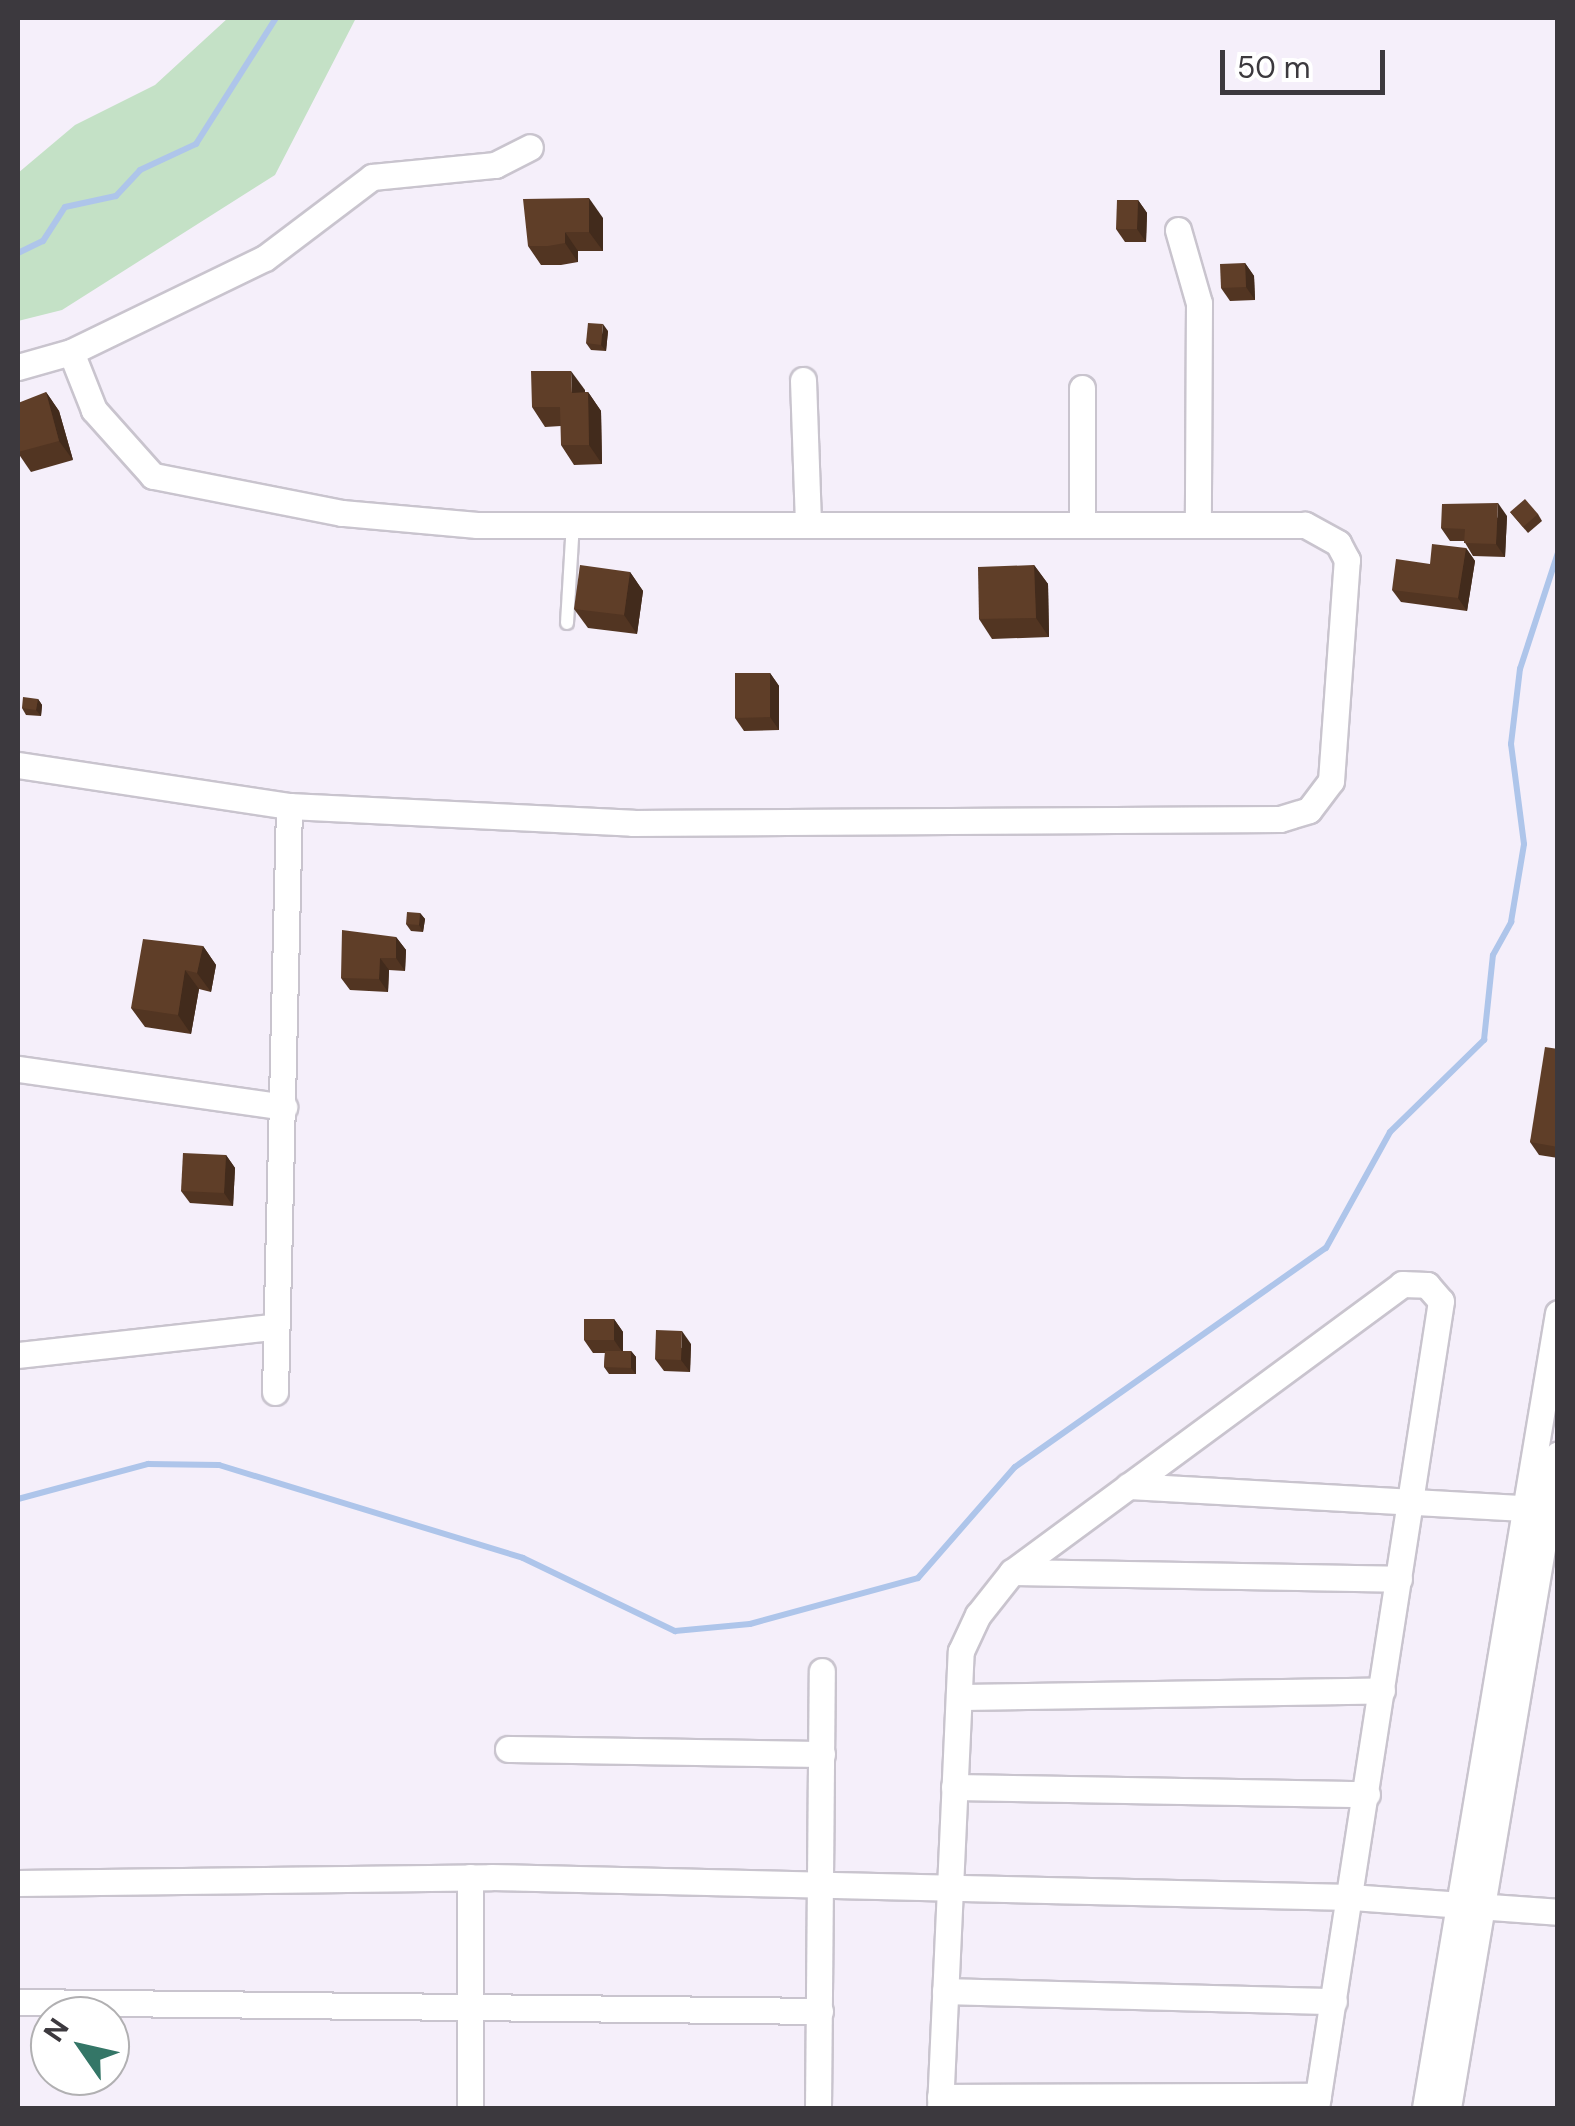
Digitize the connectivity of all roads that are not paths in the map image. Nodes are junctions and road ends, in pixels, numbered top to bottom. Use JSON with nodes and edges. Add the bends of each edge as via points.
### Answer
{"nodes":[{"id":1,"x":530,"y":148,"type":"dead end"},
{"id":2,"x":1178,"y":230,"type":"dead end"},
{"id":3,"x":71,"y":352,"type":"junction"},
{"id":4,"x":18,"y":367,"type":"edge"},
{"id":5,"x":803,"y":380,"type":"dead end"},
{"id":6,"x":1082,"y":388,"type":"dead end"},
{"id":7,"x":1082,"y":519,"type":"junction"},
{"id":8,"x":808,"y":522,"type":"junction"},
{"id":9,"x":1198,"y":522,"type":"junction"},
{"id":10,"x":573,"y":523,"type":"junction"},
{"id":11,"x":568,"y":623,"type":"dead end"},
{"id":12,"x":18,"y":766,"type":"edge"},
{"id":13,"x":289,"y":806,"type":"junction"},
{"id":14,"x":18,"y":1069,"type":"edge"},
{"id":15,"x":284,"y":1107,"type":"junction"},
{"id":16,"x":1558,"y":1314,"type":"edge"},
{"id":17,"x":272,"y":1327,"type":"junction"},
{"id":18,"x":18,"y":1355,"type":"edge"},
{"id":19,"x":275,"y":1392,"type":"dead end"},
{"id":20,"x":1558,"y":1454,"type":"edge"},
{"id":21,"x":1128,"y":1486,"type":"junction"},
{"id":22,"x":1411,"y":1496,"type":"junction"},
{"id":23,"x":1537,"y":1509,"type":"junction"},
{"id":24,"x":1012,"y":1572,"type":"junction"},
{"id":25,"x":1399,"y":1579,"type":"junction"},
{"id":26,"x":822,"y":1671,"type":"dead end"},
{"id":27,"x":1382,"y":1690,"type":"junction"},
{"id":28,"x":958,"y":1696,"type":"junction"},
{"id":29,"x":508,"y":1749,"type":"dead end"},
{"id":30,"x":822,"y":1754,"type":"junction"},
{"id":31,"x":954,"y":1788,"type":"junction"},
{"id":32,"x":1367,"y":1794,"type":"junction"},
{"id":33,"x":470,"y":1877,"type":"junction"},
{"id":34,"x":18,"y":1883,"type":"edge"},
{"id":35,"x":823,"y":1884,"type":"junction"},
{"id":36,"x":950,"y":1888,"type":"junction"},
{"id":37,"x":1351,"y":1897,"type":"junction"},
{"id":38,"x":1471,"y":1903,"type":"junction"},
{"id":39,"x":1558,"y":1912,"type":"edge"},
{"id":40,"x":945,"y":1990,"type":"junction"},
{"id":41,"x":1334,"y":2001,"type":"junction"},
{"id":42,"x":18,"y":2002,"type":"edge"},
{"id":43,"x":820,"y":2011,"type":"junction"},
{"id":44,"x":470,"y":2013,"type":"junction"},
{"id":45,"x":940,"y":2102,"type":"edge"},
{"id":46,"x":1317,"y":2102,"type":"edge"},
{"id":47,"x":470,"y":2108,"type":"edge"},
{"id":48,"x":818,"y":2108,"type":"edge"},
{"id":49,"x":1425,"y":2108,"type":"edge"},
{"id":50,"x":1448,"y":2108,"type":"edge"}],
"edges":[{"from":1,"to":3,"type":"street","via":[[495,165],[372,177],[265,258]]},
{"from":2,"to":9,"type":"street","via":[[1199,303]]},
{"from":3,"to":4,"type":"street"},
{"from":3,"to":10,"type":"street","via":[[102,422],[153,476],[342,513]]},
{"from":5,"to":8,"type":"street"},
{"from":6,"to":7,"type":"street"},
{"from":7,"to":8,"type":"street"},
{"from":7,"to":9,"type":"street"},
{"from":8,"to":10,"type":"street"},
{"from":9,"to":13,"type":"street","via":[[1305,525],[1338,543],[1348,560],[1331,781],[1309,810],[1280,819],[633,823]]},
{"from":10,"to":11,"type":"lane"},
{"from":12,"to":13,"type":"street"},
{"from":13,"to":15,"type":"street"},
{"from":14,"to":15,"type":"street"},
{"from":15,"to":17,"type":"street"},
{"from":16,"to":23,"type":"street"},
{"from":17,"to":18,"type":"street"},
{"from":17,"to":19,"type":"street"},
{"from":20,"to":23,"type":"street"},
{"from":21,"to":22,"type":"street"},
{"from":21,"to":22,"type":"street","via":[[1402,1284],[1427,1284],[1441,1301]]},
{"from":21,"to":24,"type":"street"},
{"from":22,"to":23,"type":"street"},
{"from":22,"to":25,"type":"street"},
{"from":23,"to":38,"type":"street"},
{"from":24,"to":25,"type":"street"},
{"from":24,"to":28,"type":"street","via":[[961,1651]]},
{"from":25,"to":27,"type":"street"},
{"from":26,"to":30,"type":"street"},
{"from":27,"to":28,"type":"street"},
{"from":27,"to":32,"type":"street"},
{"from":28,"to":31,"type":"street"},
{"from":29,"to":30,"type":"street"},
{"from":30,"to":35,"type":"street"},
{"from":31,"to":32,"type":"street"},
{"from":31,"to":36,"type":"street"},
{"from":32,"to":37,"type":"street"},
{"from":33,"to":34,"type":"street"},
{"from":33,"to":35,"type":"street"},
{"from":33,"to":44,"type":"street"},
{"from":35,"to":36,"type":"street"},
{"from":35,"to":43,"type":"street"},
{"from":36,"to":37,"type":"street"},
{"from":36,"to":40,"type":"street"},
{"from":37,"to":38,"type":"street"},
{"from":37,"to":41,"type":"street"},
{"from":38,"to":39,"type":"street"},
{"from":38,"to":49,"type":"street"},
{"from":38,"to":50,"type":"street"},
{"from":40,"to":41,"type":"street"},
{"from":40,"to":45,"type":"street"},
{"from":41,"to":46,"type":"street"},
{"from":42,"to":44,"type":"street"},
{"from":43,"to":44,"type":"street"},
{"from":43,"to":48,"type":"street"},
{"from":44,"to":47,"type":"street"},
{"from":45,"to":46,"type":"street"}]}
